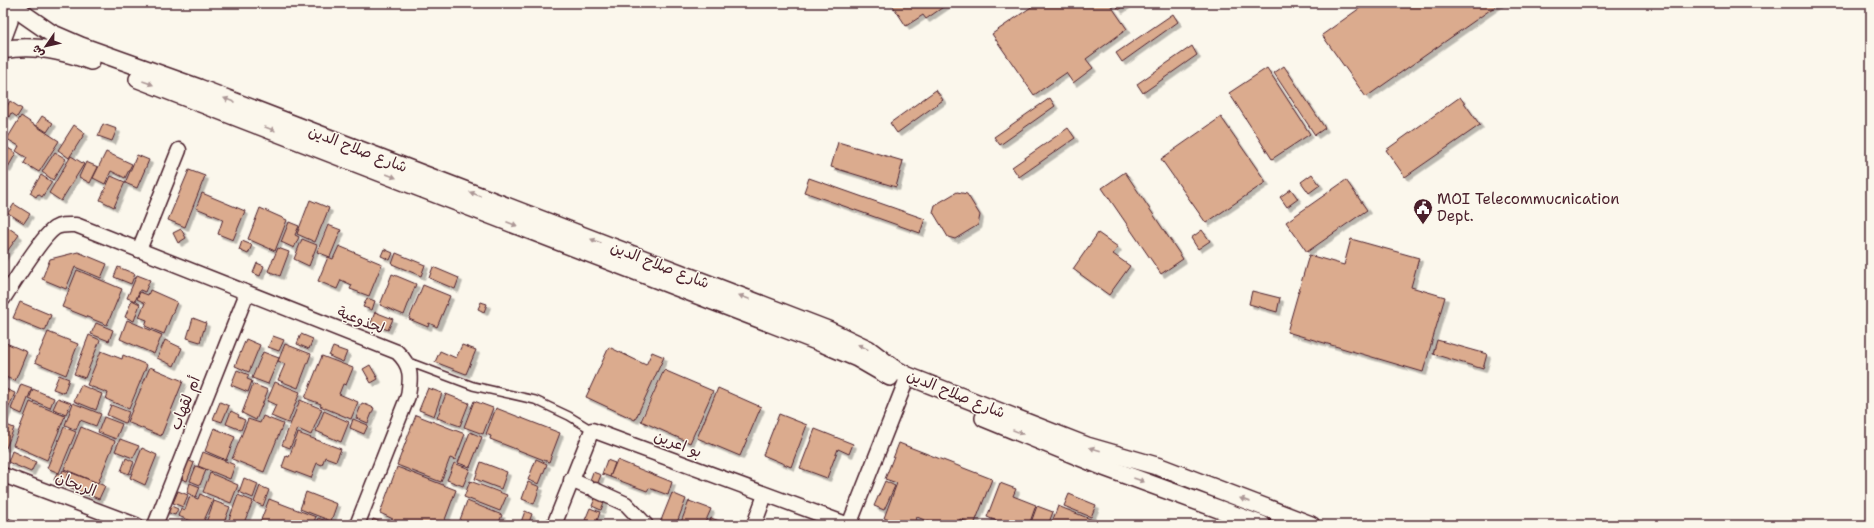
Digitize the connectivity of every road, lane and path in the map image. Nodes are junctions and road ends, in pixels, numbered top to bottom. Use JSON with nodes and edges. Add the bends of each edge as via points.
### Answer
{"nodes":[{"id":1,"x":11,"y":3,"type":"edge"},
{"id":2,"x":3,"y":36,"type":"edge"},
{"id":3,"x":3,"y":50,"type":"edge"},
{"id":4,"x":178,"y":150,"type":"dead end"},
{"id":5,"x":139,"y":250,"type":"junction"},
{"id":6,"x":247,"y":293,"type":"junction"},
{"id":7,"x":3,"y":299,"type":"edge"},
{"id":8,"x":406,"y":361,"type":"junction"},
{"id":9,"x":906,"y":381,"type":"junction"},
{"id":10,"x":592,"y":430,"type":"junction"},
{"id":11,"x":3,"y":475,"type":"edge"},
{"id":12,"x":571,"y":480,"type":"junction"},
{"id":13,"x":765,"y":495,"type":"junction"},
{"id":14,"x":1279,"y":519,"type":"edge"},
{"id":15,"x":136,"y":525,"type":"edge"},
{"id":16,"x":155,"y":525,"type":"edge"},
{"id":17,"x":357,"y":525,"type":"edge"},
{"id":18,"x":554,"y":525,"type":"edge"},
{"id":19,"x":646,"y":525,"type":"edge"},
{"id":20,"x":754,"y":525,"type":"edge"},
{"id":21,"x":849,"y":525,"type":"edge"},
{"id":22,"x":1262,"y":525,"type":"edge"},
{"id":23,"x":1311,"y":525,"type":"edge"}],
"edges":[{"from":1,"to":2,"type":"street","via":[[9,21]]},
{"from":9,"to":1,"type":"street","name":"شارع صلاح الدين","one_way":true,"via":[[868,349],[828,330],[199,88],[66,40],[38,24]]},
{"from":3,"to":9,"type":"street","name":"شارع صلاح الدين","one_way":true,"via":[[27,48],[61,52],[181,94],[824,344]]},
{"from":4,"to":5,"type":"street"},
{"from":5,"to":6,"type":"street","name":"لجذوعية"},
{"from":5,"to":7,"type":"street","name":"لجذوعية","via":[[76,225],[55,228]]},
{"from":6,"to":8,"type":"street","name":"لجذوعية","via":[[397,352]]},
{"from":6,"to":16,"type":"street","name":"أم لقهاب"},
{"from":8,"to":10,"type":"lane","via":[[473,386],[535,400]]},
{"from":8,"to":17,"type":"street","via":[[411,380],[408,396]]},
{"from":14,"to":9,"type":"street","name":"شارع صلاح الدين","one_way":true,"via":[[1160,467],[1087,446]]},
{"from":9,"to":21,"type":"street","name":"بو اعرين"},
{"from":9,"to":22,"type":"street","name":"شارع صلاح الدين","one_way":true,"via":[[1104,467]]},
{"from":10,"to":12,"type":"street"},
{"from":10,"to":13,"type":"street","name":"بو اعرين"},
{"from":11,"to":15,"type":"street","name":"الريحان"},
{"from":12,"to":18,"type":"street"},
{"from":12,"to":19,"type":"street","via":[[626,504]]},
{"from":13,"to":20,"type":"street"},
{"from":13,"to":21,"type":"street","name":"بو اعرين"},
{"from":14,"to":23,"type":"street","name":"شارع صلاح الدين"}]}
